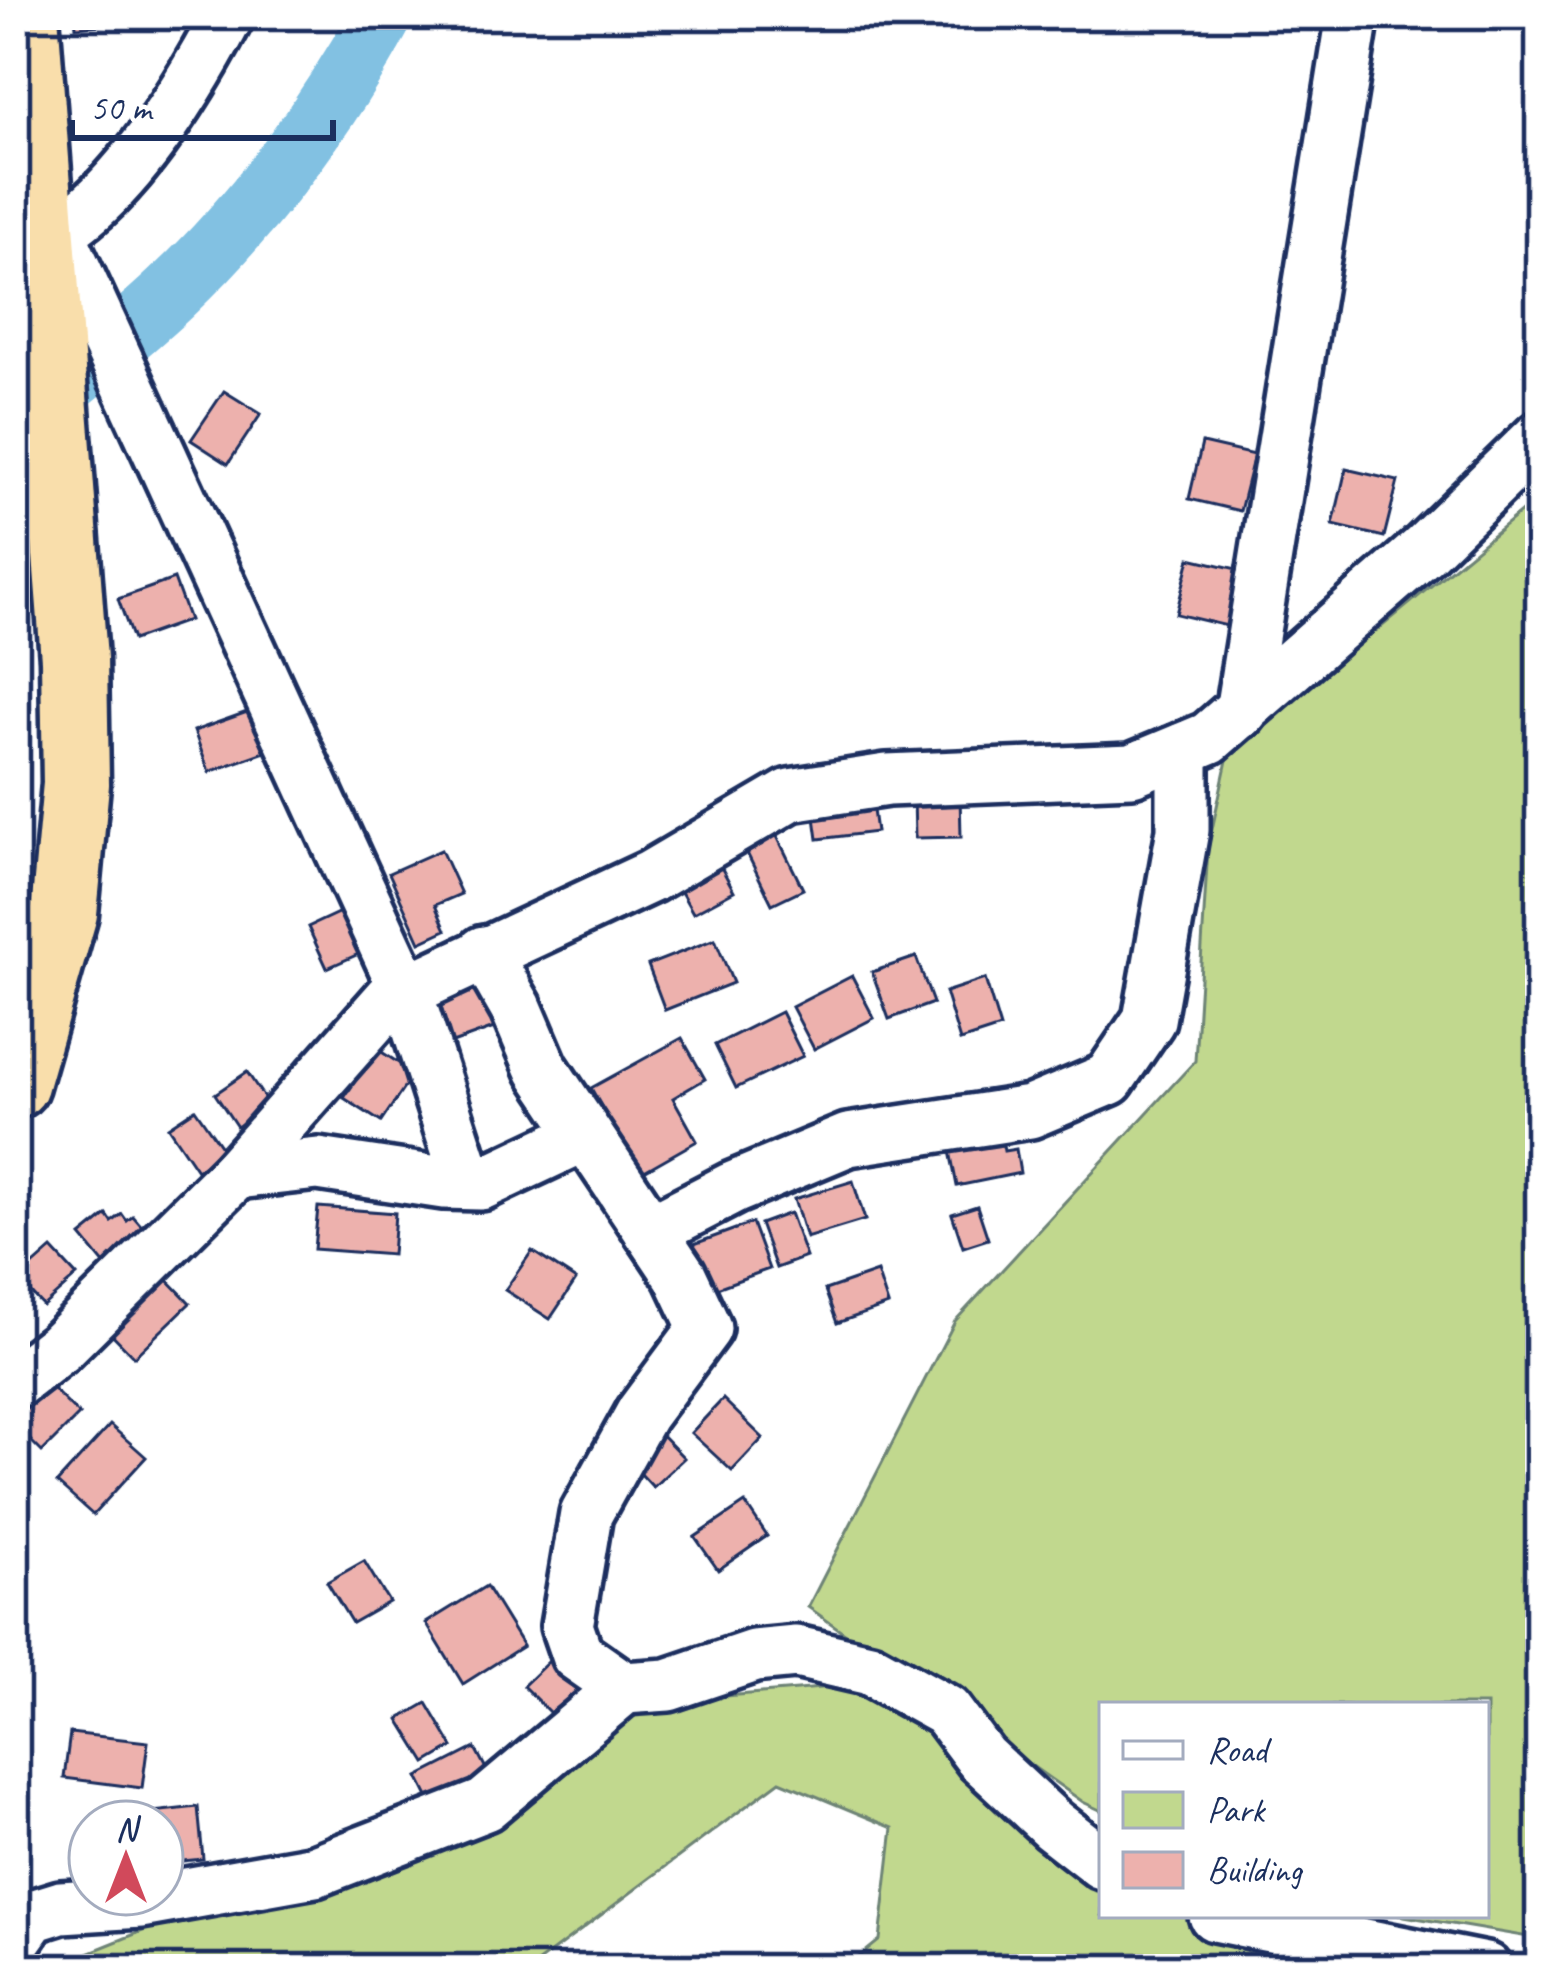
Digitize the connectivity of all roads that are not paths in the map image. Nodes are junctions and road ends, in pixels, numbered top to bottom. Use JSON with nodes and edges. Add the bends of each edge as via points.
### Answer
{"nodes":[{"id":1,"x":25,"y":15,"type":"edge"},
{"id":2,"x":229,"y":15,"type":"edge"},
{"id":3,"x":1353,"y":15,"type":"edge"},
{"id":4,"x":46,"y":254,"type":"edge"},
{"id":5,"x":1540,"y":437,"type":"edge"},
{"id":6,"x":1240,"y":712,"type":"junction"},
{"id":7,"x":1183,"y":749,"type":"junction"},
{"id":8,"x":484,"y":952,"type":"junction"},
{"id":9,"x":406,"y":991,"type":"junction"},
{"id":10,"x":15,"y":1084,"type":"edge"},
{"id":11,"x":585,"y":1135,"type":"junction"},
{"id":12,"x":236,"y":1173,"type":"junction"},
{"id":13,"x":468,"y":1183,"type":"junction"},
{"id":14,"x":650,"y":1231,"type":"junction"},
{"id":15,"x":15,"y":1382,"type":"edge"},
{"id":16,"x":625,"y":1688,"type":"junction"},
{"id":17,"x":1099,"y":1861,"type":"edge"},
{"id":18,"x":1230,"y":1918,"type":"edge"},
{"id":19,"x":15,"y":1940,"type":"edge"},
{"id":20,"x":1485,"y":1969,"type":"edge"}],
"edges":[{"from":1,"to":4,"type":"highway"},
{"from":2,"to":4,"type":"street","via":[[159,130]]},
{"from":3,"to":6,"type":"street"},
{"from":4,"to":9,"type":"street","via":[[145,422]]},
{"from":4,"to":10,"type":"highway","via":[[76,784],[64,913]]},
{"from":5,"to":6,"type":"street"},
{"from":6,"to":7,"type":"street"},
{"from":7,"to":8,"type":"street","via":[[1132,770],[887,780],[790,795],[652,876]]},
{"from":7,"to":14,"type":"street","via":[[1183,830],[1149,1020],[1109,1079],[1030,1112],[848,1140]]},
{"from":8,"to":9,"type":"street"},
{"from":8,"to":11,"type":"street"},
{"from":9,"to":12,"type":"street","via":[[391,998]]},
{"from":9,"to":13,"type":"street"},
{"from":11,"to":13,"type":"street"},
{"from":11,"to":14,"type":"street"},
{"from":12,"to":13,"type":"street","via":[[318,1164]]},
{"from":12,"to":15,"type":"street"},
{"from":14,"to":16,"type":"street","via":[[706,1328],[642,1413],[586,1514],[567,1626],[577,1655]]},
{"from":16,"to":17,"type":"street","via":[[796,1652],[870,1669],[946,1711],[981,1758]]},
{"from":16,"to":19,"type":"street","via":[[485,1805],[315,1871],[141,1902],[61,1906],[32,1916]]},
{"from":18,"to":20,"type":"street"}]}
